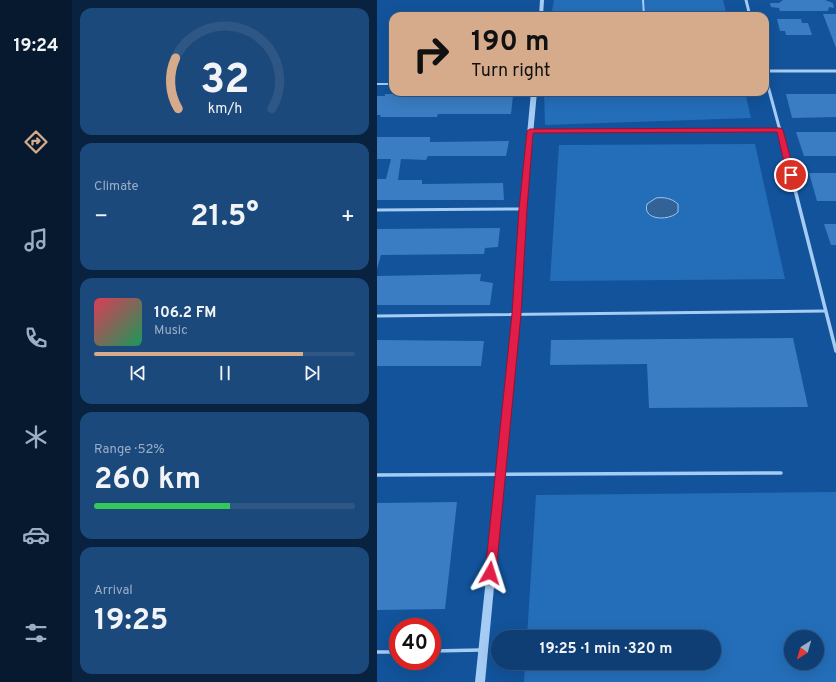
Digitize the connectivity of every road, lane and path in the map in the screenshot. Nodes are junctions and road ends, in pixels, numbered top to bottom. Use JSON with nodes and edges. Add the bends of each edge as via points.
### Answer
{"nodes":[{"id":1,"x":542,"y":0,"type":"edge"},
{"id":2,"x":643,"y":0,"type":"edge"},
{"id":3,"x":746,"y":0,"type":"edge"},
{"id":4,"x":541,"y":12,"type":"edge"},
{"id":5,"x":644,"y":12,"type":"edge"},
{"id":6,"x":749,"y":12,"type":"edge"},
{"id":7,"x":769,"y":71,"type":"edge"},
{"id":8,"x":836,"y":71,"type":"edge"},
{"id":9,"x":377,"y":84,"type":"edge"},
{"id":10,"x":389,"y":84,"type":"edge"},
{"id":11,"x":769,"y":90,"type":"edge"},
{"id":12,"x":534,"y":96,"type":"edge"},
{"id":13,"x":780,"y":130,"type":"junction"},
{"id":14,"x":530,"y":131,"type":"junction"},
{"id":15,"x":523,"y":209,"type":"junction"},
{"id":16,"x":377,"y":210,"type":"edge"},
{"id":17,"x":825,"y":311,"type":"junction"},
{"id":18,"x":517,"y":314,"type":"junction"},
{"id":19,"x":377,"y":316,"type":"edge"},
{"id":20,"x":836,"y":351,"type":"edge"},
{"id":21,"x":781,"y":472,"type":"dead end"},
{"id":22,"x":500,"y":474,"type":"junction"},
{"id":23,"x":377,"y":475,"type":"edge"},
{"id":24,"x":483,"y":650,"type":"junction"},
{"id":25,"x":441,"y":651,"type":"edge"},
{"id":26,"x":377,"y":652,"type":"edge"},
{"id":27,"x":389,"y":652,"type":"edge"},
{"id":28,"x":479,"y":682,"type":"edge"}],
"edges":[{"from":1,"to":4,"type":"street"},
{"from":2,"to":5,"type":"lane"},
{"from":3,"to":6,"type":"street"},
{"from":7,"to":8,"type":"street"},
{"from":9,"to":10,"type":"lane"},
{"from":11,"to":13,"type":"street"},
{"from":12,"to":14,"type":"street"},
{"from":13,"to":14,"type":"lane"},
{"from":13,"to":17,"type":"street"},
{"from":14,"to":15,"type":"street"},
{"from":15,"to":16,"type":"lane"},
{"from":15,"to":18,"type":"street"},
{"from":17,"to":18,"type":"lane"},
{"from":17,"to":20,"type":"street"},
{"from":18,"to":19,"type":"lane"},
{"from":18,"to":22,"type":"street"},
{"from":21,"to":22,"type":"lane"},
{"from":22,"to":23,"type":"lane"},
{"from":22,"to":24,"type":"street"},
{"from":24,"to":25,"type":"lane"},
{"from":24,"to":28,"type":"street"},
{"from":26,"to":27,"type":"lane"}]}
